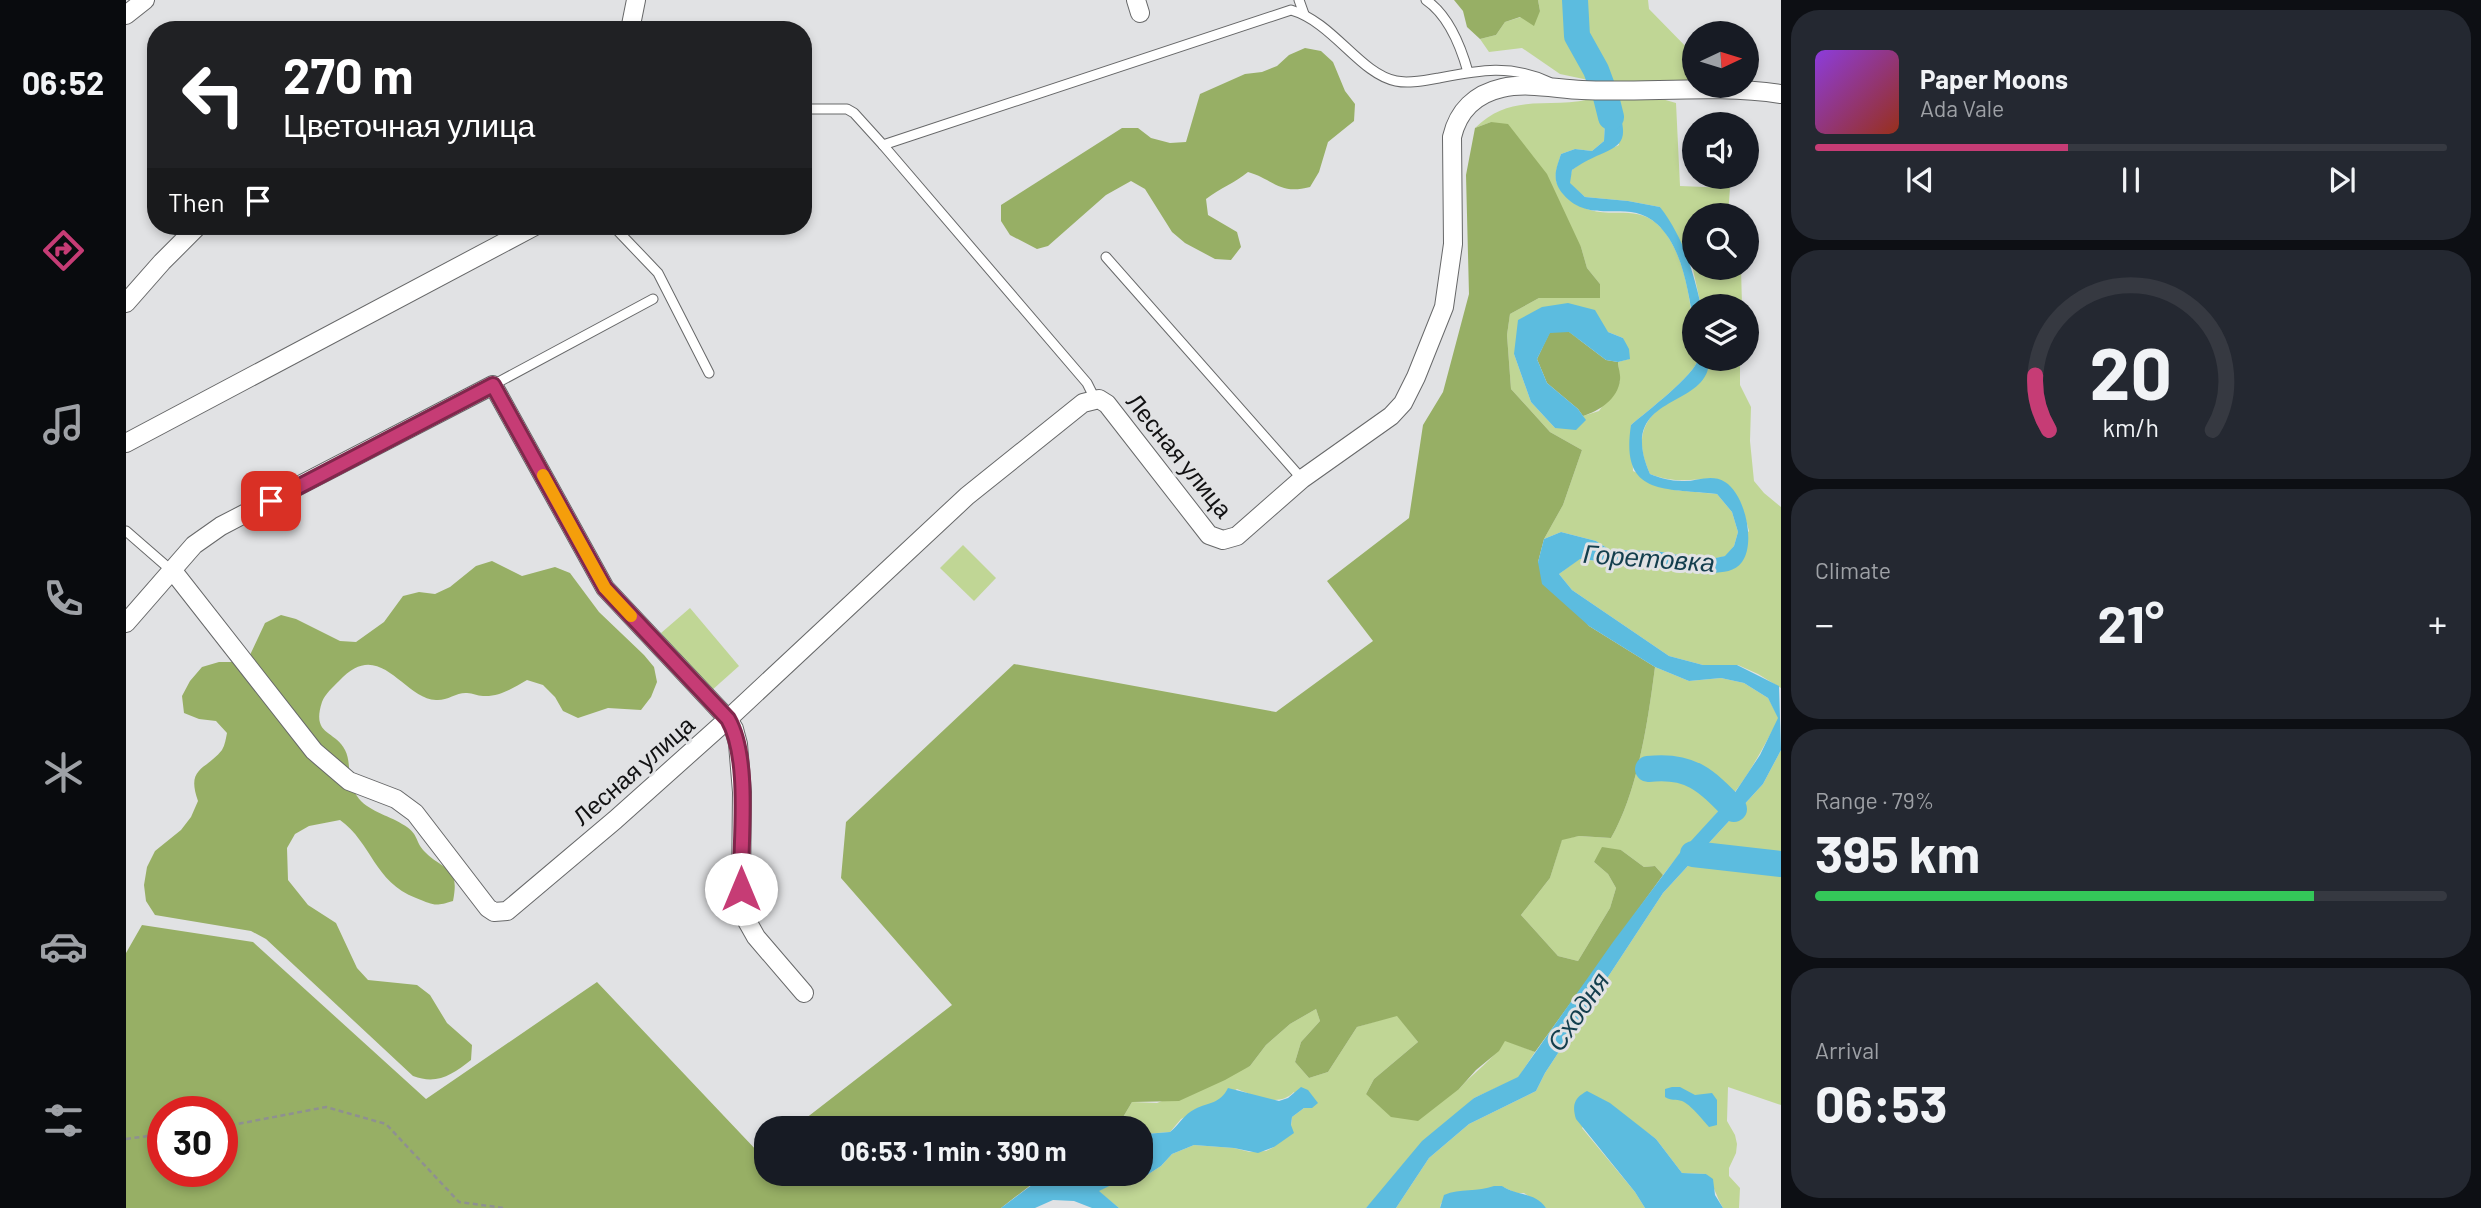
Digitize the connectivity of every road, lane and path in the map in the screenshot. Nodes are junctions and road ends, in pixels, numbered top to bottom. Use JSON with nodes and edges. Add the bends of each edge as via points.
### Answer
{"nodes":[{"id":1,"x":145,"y":0,"type":"edge"},
{"id":2,"x":636,"y":0,"type":"edge"},
{"id":3,"x":1299,"y":0,"type":"edge"},
{"id":4,"x":1426,"y":0,"type":"edge"},
{"id":5,"x":1304,"y":14,"type":"junction"},
{"id":6,"x":126,"y":15,"type":"edge"},
{"id":7,"x":632,"y":21,"type":"edge"},
{"id":8,"x":1468,"y":72,"type":"junction"},
{"id":9,"x":1563,"y":89,"type":"junction"},
{"id":10,"x":1781,"y":94,"type":"edge"},
{"id":11,"x":812,"y":108,"type":"edge"},
{"id":12,"x":883,"y":145,"type":"junction"},
{"id":13,"x":189,"y":235,"type":"edge"},
{"id":14,"x":518,"y":235,"type":"edge"},
{"id":15,"x":622,"y":235,"type":"edge"},
{"id":16,"x":1106,"y":257,"type":"dead end"},
{"id":17,"x":653,"y":299,"type":"dead end"},
{"id":18,"x":126,"y":303,"type":"edge"},
{"id":19,"x":709,"y":373,"type":"dead end"},
{"id":20,"x":493,"y":385,"type":"junction"},
{"id":21,"x":1095,"y":399,"type":"junction"},
{"id":22,"x":126,"y":443,"type":"edge"},
{"id":23,"x":1302,"y":479,"type":"junction"},
{"id":24,"x":126,"y":531,"type":"edge"},
{"id":25,"x":173,"y":571,"type":"junction"},
{"id":26,"x":126,"y":623,"type":"edge"},
{"id":27,"x":728,"y":719,"type":"junction"},
{"id":28,"x":804,"y":993,"type":"dead end"},
{"id":29,"x":238,"y":1124,"type":"edge"},
{"id":30,"x":147,"y":1136,"type":"edge"},
{"id":31,"x":126,"y":1139,"type":"edge"},
{"id":32,"x":504,"y":1208,"type":"edge"}],
"edges":[{"from":1,"to":6,"type":"street"},
{"from":2,"to":7,"type":"street"},
{"from":3,"to":5,"type":"lane"},
{"from":4,"to":8,"type":"lane","via":[[1446,22]]},
{"from":5,"to":8,"type":"lane","via":[[1384,77],[1422,81]]},
{"from":5,"to":12,"type":"lane","via":[[1278,13]]},
{"from":8,"to":9,"type":"lane","via":[[1517,70]]},
{"from":9,"to":10,"type":"street","name":"Лесная улица"},
{"from":9,"to":23,"type":"street","name":"Лесная улица","via":[[1502,88],[1475,99],[1456,122],[1450,157],[1450,277],[1444,307],[1416,377],[1391,416]]},
{"from":11,"to":12,"type":"lane","via":[[847,109]]},
{"from":12,"to":21,"type":"lane","via":[[1087,383]]},
{"from":13,"to":18,"type":"street"},
{"from":14,"to":22,"type":"street"},
{"from":15,"to":19,"type":"lane","via":[[652,263]]},
{"from":16,"to":23,"type":"lane"},
{"from":17,"to":20,"type":"lane"},
{"from":20,"to":25,"type":"street","via":[[221,526],[194,545]]},
{"from":20,"to":27,"type":"street","via":[[605,588]]},
{"from":21,"to":23,"type":"street","name":"Лесная улица","via":[[1107,404],[1209,535],[1216,538],[1237,536]]},
{"from":21,"to":27,"type":"street","name":"Лесная улица","via":[[1083,403],[967,496]]},
{"from":24,"to":25,"type":"lane"},
{"from":25,"to":26,"type":"street"},
{"from":25,"to":27,"type":"street","name":"Лесная улица","via":[[314,751],[349,780],[396,799],[415,813],[494,912],[507,911]]},
{"from":27,"to":28,"type":"street","via":[[738,744],[741,889],[747,920]]},
{"from":29,"to":32,"type":"path","via":[[326,1107],[374,1120],[386,1124],[459,1202]]},
{"from":30,"to":31,"type":"path"}]}
